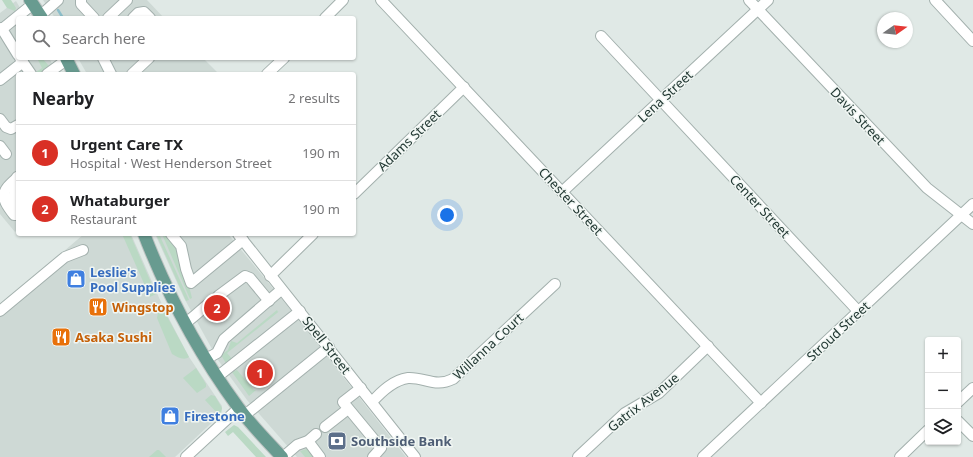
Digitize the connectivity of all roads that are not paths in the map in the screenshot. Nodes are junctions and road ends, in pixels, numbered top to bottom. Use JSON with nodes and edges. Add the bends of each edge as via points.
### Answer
{"nodes":[{"id":1,"x":58,"y":0,"type":"edge"},
{"id":2,"x":81,"y":0,"type":"edge"},
{"id":3,"x":127,"y":0,"type":"edge"},
{"id":4,"x":343,"y":0,"type":"edge"},
{"id":5,"x":381,"y":0,"type":"edge"},
{"id":6,"x":749,"y":0,"type":"edge"},
{"id":7,"x":768,"y":0,"type":"edge"},
{"id":8,"x":935,"y":0,"type":"edge"},
{"id":9,"x":31,"y":2,"type":"edge"},
{"id":10,"x":758,"y":10,"type":"junction"},
{"id":11,"x":40,"y":16,"type":"edge"},
{"id":12,"x":42,"y":16,"type":"edge"},
{"id":13,"x":92,"y":16,"type":"edge"},
{"id":14,"x":110,"y":16,"type":"edge"},
{"id":15,"x":134,"y":16,"type":"edge"},
{"id":16,"x":148,"y":16,"type":"edge"},
{"id":17,"x":327,"y":16,"type":"edge"},
{"id":18,"x":1,"y":29,"type":"edge"},
{"id":19,"x":601,"y":36,"type":"dead end"},
{"id":20,"x":973,"y":41,"type":"edge"},
{"id":21,"x":16,"y":52,"type":"edge"},
{"id":22,"x":18,"y":60,"type":"edge"},
{"id":23,"x":21,"y":60,"type":"edge"},
{"id":24,"x":66,"y":60,"type":"edge"},
{"id":25,"x":67,"y":60,"type":"edge"},
{"id":26,"x":104,"y":60,"type":"edge"},
{"id":27,"x":147,"y":60,"type":"edge"},
{"id":28,"x":282,"y":60,"type":"edge"},
{"id":29,"x":30,"y":72,"type":"edge"},
{"id":30,"x":50,"y":72,"type":"edge"},
{"id":31,"x":73,"y":72,"type":"edge"},
{"id":32,"x":110,"y":72,"type":"edge"},
{"id":33,"x":134,"y":72,"type":"edge"},
{"id":34,"x":269,"y":72,"type":"edge"},
{"id":35,"x":0,"y":80,"type":"edge"},
{"id":36,"x":464,"y":87,"type":"junction"},
{"id":37,"x":660,"y":100,"type":"junction"},
{"id":38,"x":0,"y":119,"type":"edge"},
{"id":39,"x":16,"y":127,"type":"edge"},
{"id":40,"x":13,"y":190,"type":"edge"},
{"id":41,"x":356,"y":192,"type":"edge"},
{"id":42,"x":562,"y":192,"type":"junction"},
{"id":43,"x":16,"y":204,"type":"edge"},
{"id":44,"x":973,"y":204,"type":"edge"},
{"id":45,"x":16,"y":214,"type":"edge"},
{"id":46,"x":962,"y":214,"type":"junction"},
{"id":47,"x":973,"y":224,"type":"edge"},
{"id":48,"x":145,"y":236,"type":"edge"},
{"id":49,"x":173,"y":236,"type":"edge"},
{"id":50,"x":311,"y":236,"type":"edge"},
{"id":51,"x":241,"y":237,"type":"edge"},
{"id":52,"x":83,"y":250,"type":"dead end"},
{"id":53,"x":270,"y":276,"type":"junction"},
{"id":54,"x":555,"y":284,"type":"dead end"},
{"id":55,"x":281,"y":290,"type":"junction"},
{"id":56,"x":269,"y":301,"type":"junction"},
{"id":57,"x":0,"y":311,"type":"edge"},
{"id":58,"x":300,"y":311,"type":"junction"},
{"id":59,"x":859,"y":312,"type":"junction"},
{"id":60,"x":185,"y":323,"type":"junction"},
{"id":61,"x":708,"y":346,"type":"junction"},
{"id":62,"x":329,"y":348,"type":"junction"},
{"id":63,"x":206,"y":359,"type":"junction"},
{"id":64,"x":217,"y":377,"type":"junction"},
{"id":65,"x":361,"y":388,"type":"junction"},
{"id":66,"x":973,"y":388,"type":"edge"},
{"id":67,"x":961,"y":399,"type":"edge"},
{"id":68,"x":372,"y":402,"type":"junction"},
{"id":69,"x":761,"y":403,"type":"junction"},
{"id":70,"x":348,"y":409,"type":"junction"},
{"id":71,"x":242,"y":411,"type":"junction"},
{"id":72,"x":961,"y":424,"type":"edge"},
{"id":73,"x":325,"y":427,"type":"dead end"},
{"id":74,"x":925,"y":433,"type":"edge"},
{"id":75,"x":316,"y":434,"type":"dead end"},
{"id":76,"x":973,"y":436,"type":"edge"},
{"id":77,"x":308,"y":441,"type":"junction"},
{"id":78,"x":186,"y":457,"type":"edge"},
{"id":79,"x":283,"y":457,"type":"edge"},
{"id":80,"x":320,"y":457,"type":"edge"},
{"id":81,"x":372,"y":457,"type":"edge"},
{"id":82,"x":415,"y":457,"type":"edge"},
{"id":83,"x":578,"y":457,"type":"edge"},
{"id":84,"x":703,"y":457,"type":"edge"},
{"id":85,"x":900,"y":457,"type":"edge"}],
"edges":[{"from":1,"to":12,"type":"street"},
{"from":2,"to":13,"type":"street","via":[[81,4]]},
{"from":3,"to":14,"type":"street"},
{"from":4,"to":17,"type":"street"},
{"from":5,"to":36,"type":"street","name":"Chester Street"},
{"from":6,"to":10,"type":"street","name":"Davis Street"},
{"from":7,"to":10,"type":"street","name":"Lena Street"},
{"from":8,"to":20,"type":"street"},
{"from":9,"to":11,"type":"main road"},
{"from":9,"to":18,"type":"street"},
{"from":10,"to":37,"type":"street","name":"Lena Street"},
{"from":10,"to":46,"type":"street","name":"Davis Street","via":[[927,188]]},
{"from":15,"to":16,"type":"street","via":[[144,12]]},
{"from":18,"to":21,"type":"street"},
{"from":19,"to":37,"type":"street","name":"Center Street"},
{"from":22,"to":35,"type":"street"},
{"from":23,"to":29,"type":"street"},
{"from":24,"to":30,"type":"street"},
{"from":25,"to":31,"type":"main road"},
{"from":26,"to":32,"type":"street"},
{"from":27,"to":33,"type":"street"},
{"from":28,"to":34,"type":"street"},
{"from":36,"to":41,"type":"street","name":"Adams Street"},
{"from":36,"to":42,"type":"street","name":"Chester Street"},
{"from":37,"to":42,"type":"street","name":"Lena Street"},
{"from":37,"to":59,"type":"street","name":"Center Street"},
{"from":38,"to":39,"type":"street","via":[[6,127],[11,129]]},
{"from":40,"to":43,"type":"street","via":[[12,201]]},
{"from":40,"to":45,"type":"street","via":[[4,193],[4,202]]},
{"from":42,"to":61,"type":"street","name":"Chester Street"},
{"from":44,"to":46,"type":"street","name":"Stroud Street"},
{"from":46,"to":47,"type":"street","name":"Davis Street"},
{"from":46,"to":59,"type":"street","name":"Stroud Street"},
{"from":48,"to":60,"type":"main road"},
{"from":49,"to":51,"type":"street","via":[[181,246],[191,283]]},
{"from":50,"to":53,"type":"street"},
{"from":51,"to":53,"type":"street","name":"Spell Street"},
{"from":52,"to":57,"type":"street","via":[[66,257]]},
{"from":53,"to":55,"type":"street","name":"Spell Street"},
{"from":54,"to":68,"type":"street","name":"Willanna Court","via":[[453,379],[435,383],[414,379],[400,380],[384,390]]},
{"from":55,"to":56,"type":"street"},
{"from":55,"to":58,"type":"street","name":"Spell Street"},
{"from":56,"to":60,"type":"street","via":[[250,278],[245,276]]},
{"from":56,"to":63,"type":"street","via":[[224,339],[217,353]]},
{"from":58,"to":62,"type":"street","name":"Spell Street"},
{"from":58,"to":64,"type":"street"},
{"from":59,"to":69,"type":"street","name":"Stroud Street"},
{"from":60,"to":63,"type":"main road"},
{"from":61,"to":69,"type":"street","name":"Chester Street"},
{"from":61,"to":83,"type":"street","name":"Gatrix Avenue","via":[[659,392],[625,413]]},
{"from":62,"to":65,"type":"street","name":"Spell Street"},
{"from":62,"to":71,"type":"street"},
{"from":63,"to":64,"type":"main road"},
{"from":64,"to":71,"type":"main road"},
{"from":65,"to":68,"type":"street","name":"Spell Street"},
{"from":65,"to":70,"type":"street","via":[[343,402]]},
{"from":66,"to":67,"type":"street"},
{"from":68,"to":82,"type":"street","name":"Spell Street"},
{"from":69,"to":84,"type":"street","name":"Stroud Street"},
{"from":70,"to":73,"type":"street"},
{"from":70,"to":81,"type":"street","via":[[381,448]]},
{"from":71,"to":78,"type":"street"},
{"from":71,"to":79,"type":"main road"},
{"from":72,"to":76,"type":"street"},
{"from":74,"to":85,"type":"street"},
{"from":75,"to":77,"type":"street"},
{"from":77,"to":79,"type":"street","via":[[297,445]]},
{"from":77,"to":80,"type":"street"}]}
